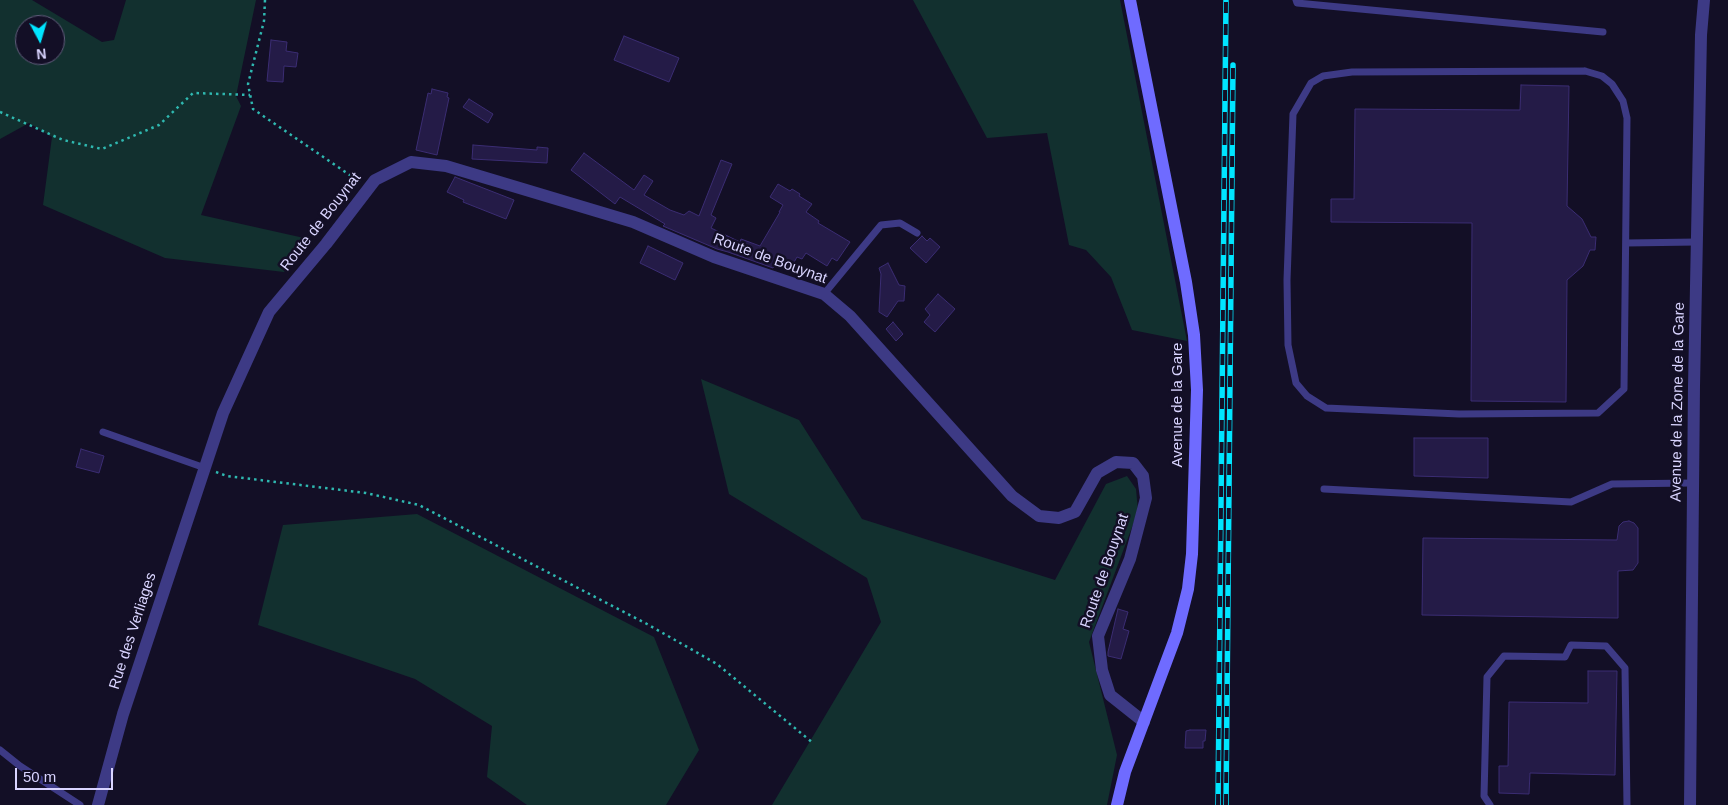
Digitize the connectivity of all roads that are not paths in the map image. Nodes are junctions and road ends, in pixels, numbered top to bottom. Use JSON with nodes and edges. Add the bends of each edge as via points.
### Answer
{"nodes":[{"id":1,"x":1130,"y":0,"type":"edge"},
{"id":2,"x":1296,"y":0,"type":"edge"},
{"id":3,"x":1704,"y":0,"type":"edge"},
{"id":4,"x":1603,"y":32,"type":"dead end"},
{"id":5,"x":917,"y":233,"type":"dead end"},
{"id":6,"x":1697,"y":242,"type":"junction"},
{"id":7,"x":1626,"y":243,"type":"junction"},
{"id":8,"x":824,"y":294,"type":"junction"},
{"id":9,"x":103,"y":432,"type":"dead end"},
{"id":10,"x":205,"y":468,"type":"junction"},
{"id":11,"x":1693,"y":483,"type":"junction"},
{"id":12,"x":1324,"y":488,"type":"dead end"},
{"id":13,"x":1144,"y":722,"type":"junction"},
{"id":14,"x":0,"y":750,"type":"edge"},
{"id":15,"x":80,"y":805,"type":"edge"},
{"id":16,"x":98,"y":805,"type":"edge"},
{"id":17,"x":1117,"y":805,"type":"edge"},
{"id":18,"x":1490,"y":805,"type":"edge"},
{"id":19,"x":1627,"y":805,"type":"edge"},
{"id":20,"x":1690,"y":805,"type":"edge"}],
"edges":[{"from":1,"to":13,"type":"street","name":"Avenue de la Gare","via":[[1186,282],[1194,335],[1196,390],[1192,554],[1188,589],[1177,633]]},
{"from":2,"to":4,"type":"lane","via":[[1297,3]]},
{"from":3,"to":6,"type":"street","name":"Avenue de la Zone de la Gare","via":[[1700,35]]},
{"from":5,"to":8,"type":"lane","via":[[900,223],[881,225]]},
{"from":6,"to":7,"type":"lane"},
{"from":6,"to":11,"type":"street","name":"Avenue de la Zone de la Gare"},
{"from":7,"to":7,"type":"lane","via":[[1627,118],[1623,101],[1612,84],[1602,76],[1585,71],[1352,72],[1323,76],[1311,83],[1292,114],[1287,289],[1288,345],[1296,383],[1307,396],[1326,408],[1459,414],[1598,413],[1624,389]]},
{"from":8,"to":10,"type":"street","name":"Route de Bouynat","via":[[714,257],[633,222],[446,166],[411,162],[375,180],[269,312],[223,414]]},
{"from":8,"to":13,"type":"street","name":"Route de Bouynat","via":[[850,316],[1012,496],[1038,516],[1059,518],[1075,512],[1097,473],[1116,462],[1133,463],[1143,476],[1146,498],[1130,559],[1098,636],[1102,670],[1110,695]]},
{"from":9,"to":10,"type":"lane"},
{"from":10,"to":16,"type":"street","name":"Rue des Verliages","via":[[122,714]]},
{"from":11,"to":12,"type":"lane","via":[[1612,484],[1571,502]]},
{"from":11,"to":20,"type":"street","name":"Avenue de la Zone de la Gare"},
{"from":13,"to":17,"type":"street","name":"Avenue de la Gare","via":[[1125,772]]},
{"from":14,"to":15,"type":"lane"},
{"from":18,"to":19,"type":"lane","via":[[1484,796],[1486,677],[1504,656],[1565,657],[1571,645],[1606,646],[1625,668]]}]}
